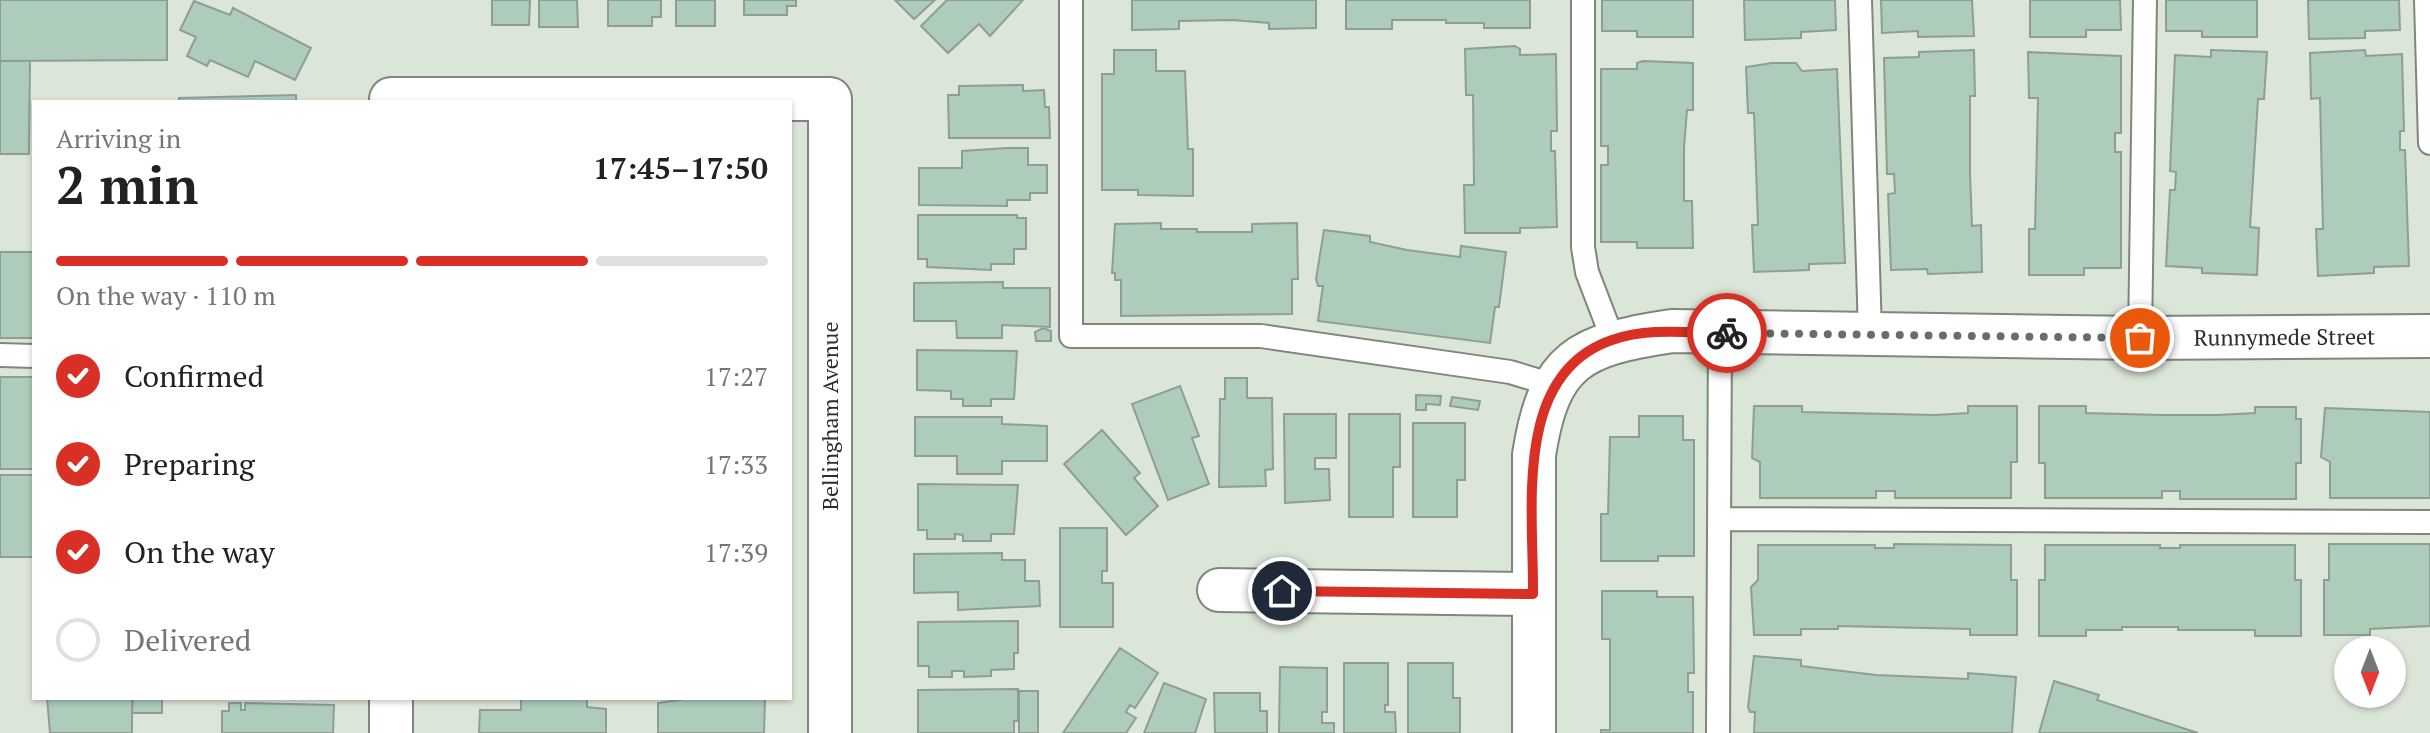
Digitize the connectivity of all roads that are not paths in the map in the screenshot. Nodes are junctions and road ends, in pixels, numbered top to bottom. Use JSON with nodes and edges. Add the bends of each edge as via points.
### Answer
{"nodes":[{"id":1,"x":1071,"y":0,"type":"edge"},
{"id":2,"x":1583,"y":0,"type":"edge"},
{"id":3,"x":1860,"y":0,"type":"edge"},
{"id":4,"x":2145,"y":0,"type":"edge"},
{"id":5,"x":2426,"y":0,"type":"edge"},
{"id":6,"x":391,"y":100,"type":"edge"},
{"id":7,"x":2430,"y":143,"type":"edge"},
{"id":8,"x":1720,"y":333,"type":"junction"},
{"id":9,"x":1870,"y":334,"type":"junction"},
{"id":10,"x":2430,"y":336,"type":"edge"},
{"id":11,"x":2140,"y":338,"type":"junction"},
{"id":12,"x":1613,"y":340,"type":"junction"},
{"id":13,"x":0,"y":355,"type":"edge"},
{"id":14,"x":32,"y":356,"type":"edge"},
{"id":15,"x":1553,"y":385,"type":"junction"},
{"id":16,"x":1721,"y":519,"type":"junction"},
{"id":17,"x":2430,"y":522,"type":"edge"},
{"id":18,"x":1219,"y":590,"type":"dead end"},
{"id":19,"x":1533,"y":594,"type":"junction"},
{"id":20,"x":391,"y":700,"type":"edge"},
{"id":21,"x":391,"y":733,"type":"edge"},
{"id":22,"x":830,"y":733,"type":"edge"},
{"id":23,"x":1534,"y":733,"type":"edge"},
{"id":24,"x":1718,"y":733,"type":"edge"}],
"edges":[{"from":1,"to":15,"type":"lane","via":[[1071,336],[1261,336],[1510,372]]},
{"from":2,"to":12,"type":"lane","via":[[1583,247]]},
{"from":3,"to":9,"type":"lane"},
{"from":4,"to":11,"type":"lane"},
{"from":5,"to":7,"type":"lane"},
{"from":6,"to":22,"type":"street","name":"Bellingham Avenue","via":[[830,99]]},
{"from":8,"to":9,"type":"street","name":"Runnymede Street"},
{"from":8,"to":12,"type":"street","name":"Runnymede Street","via":[[1672,331]]},
{"from":8,"to":16,"type":"lane"},
{"from":9,"to":11,"type":"street","name":"Runnymede Street"},
{"from":10,"to":11,"type":"street","name":"Runnymede Street"},
{"from":12,"to":15,"type":"street","name":"Runnymede Street","via":[[1581,355]]},
{"from":13,"to":14,"type":"lane"},
{"from":15,"to":19,"type":"street","via":[[1541,412],[1534,455]]},
{"from":16,"to":17,"type":"lane"},
{"from":16,"to":24,"type":"lane"},
{"from":18,"to":19,"type":"street"},
{"from":19,"to":23,"type":"street"},
{"from":20,"to":21,"type":"street"}]}
